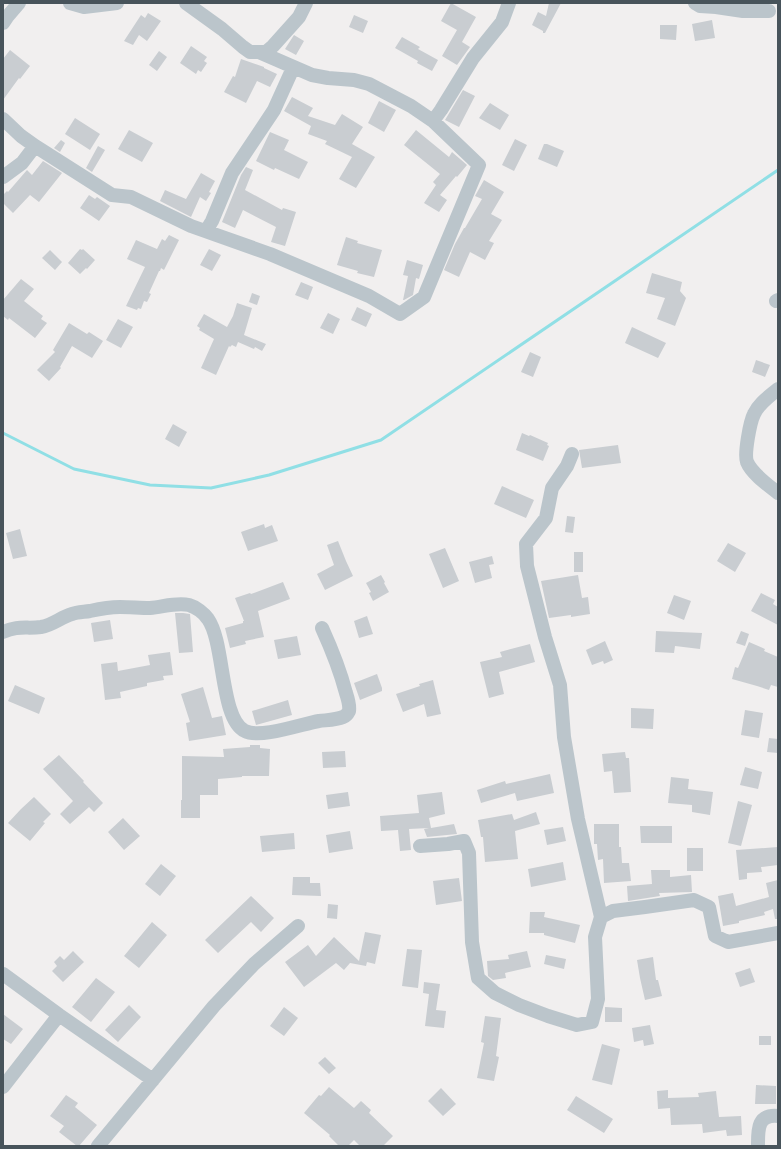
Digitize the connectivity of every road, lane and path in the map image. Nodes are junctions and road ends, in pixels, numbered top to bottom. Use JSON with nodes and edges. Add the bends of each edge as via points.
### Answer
{"nodes":[{"id":1,"x":19,"y":3,"type":"edge"},
{"id":2,"x":70,"y":3,"type":"edge"},
{"id":3,"x":117,"y":3,"type":"edge"},
{"id":4,"x":186,"y":3,"type":"edge"},
{"id":5,"x":306,"y":3,"type":"edge"},
{"id":6,"x":509,"y":3,"type":"edge"},
{"id":7,"x":695,"y":3,"type":"edge"},
{"id":8,"x":769,"y":11,"type":"dead end"},
{"id":9,"x":3,"y":24,"type":"edge"},
{"id":10,"x":259,"y":52,"type":"junction"},
{"id":11,"x":293,"y":68,"type":"junction"},
{"id":12,"x":3,"y":119,"type":"edge"},
{"id":13,"x":432,"y":121,"type":"junction"},
{"id":14,"x":35,"y":146,"type":"junction"},
{"id":15,"x":3,"y":176,"type":"edge"},
{"id":16,"x":206,"y":232,"type":"junction"},
{"id":17,"x":778,"y":389,"type":"edge"},
{"id":18,"x":572,"y":454,"type":"dead end"},
{"id":19,"x":778,"y":493,"type":"edge"},
{"id":20,"x":322,"y":628,"type":"dead end"},
{"id":21,"x":3,"y":632,"type":"edge"},
{"id":22,"x":420,"y":846,"type":"dead end"},
{"id":23,"x":600,"y":917,"type":"junction"},
{"id":24,"x":298,"y":926,"type":"dead end"},
{"id":25,"x":778,"y":933,"type":"edge"},
{"id":26,"x":3,"y":974,"type":"edge"},
{"id":27,"x":59,"y":1015,"type":"junction"},
{"id":28,"x":153,"y":1080,"type":"junction"},
{"id":29,"x":3,"y":1087,"type":"edge"},
{"id":30,"x":778,"y":1116,"type":"edge"},
{"id":31,"x":98,"y":1146,"type":"edge"},
{"id":32,"x":758,"y":1146,"type":"edge"}],
"edges":[{"from":1,"to":9,"type":"street"},
{"from":2,"to":3,"type":"street","via":[[84,7]]},
{"from":4,"to":10,"type":"street","via":[[250,52]]},
{"from":5,"to":10,"type":"street","via":[[299,17],[273,46],[266,52]]},
{"from":6,"to":13,"type":"street","via":[[502,22],[473,58]]},
{"from":7,"to":8,"type":"street","via":[[700,6],[743,11]]},
{"from":10,"to":11,"type":"street"},
{"from":11,"to":13,"type":"street","via":[[312,75],[369,84],[411,106]]},
{"from":11,"to":16,"type":"street","via":[[274,110],[232,173]]},
{"from":12,"to":14,"type":"street"},
{"from":13,"to":16,"type":"street","via":[[479,165],[424,296],[400,314],[369,296],[284,260]]},
{"from":14,"to":15,"type":"street","via":[[22,162]]},
{"from":14,"to":16,"type":"street","via":[[112,195],[131,197]]},
{"from":17,"to":19,"type":"street","via":[[754,414],[747,446],[747,461]]},
{"from":18,"to":23,"type":"street","via":[[552,488],[546,518],[526,544],[527,566],[560,685],[570,774]]},
{"from":20,"to":21,"type":"street","via":[[343,680],[350,706],[348,713],[344,717],[274,732],[250,733],[238,725],[230,710],[214,631],[202,612],[191,606],[180,604],[149,608],[119,607],[73,613],[50,625],[18,627]]},
{"from":22,"to":23,"type":"street","via":[[464,841],[469,853],[472,942],[478,978],[495,993],[519,1006],[578,1024],[592,1022],[598,999],[595,937]]},
{"from":23,"to":25,"type":"street","via":[[613,911],[694,900],[709,907],[715,936],[728,942]]},
{"from":24,"to":28,"type":"street","via":[[254,964],[214,1006]]},
{"from":26,"to":27,"type":"street"},
{"from":27,"to":28,"type":"street"},
{"from":27,"to":29,"type":"street"},
{"from":28,"to":31,"type":"street"},
{"from":30,"to":32,"type":"street","via":[[764,1118],[759,1124]]}]}
